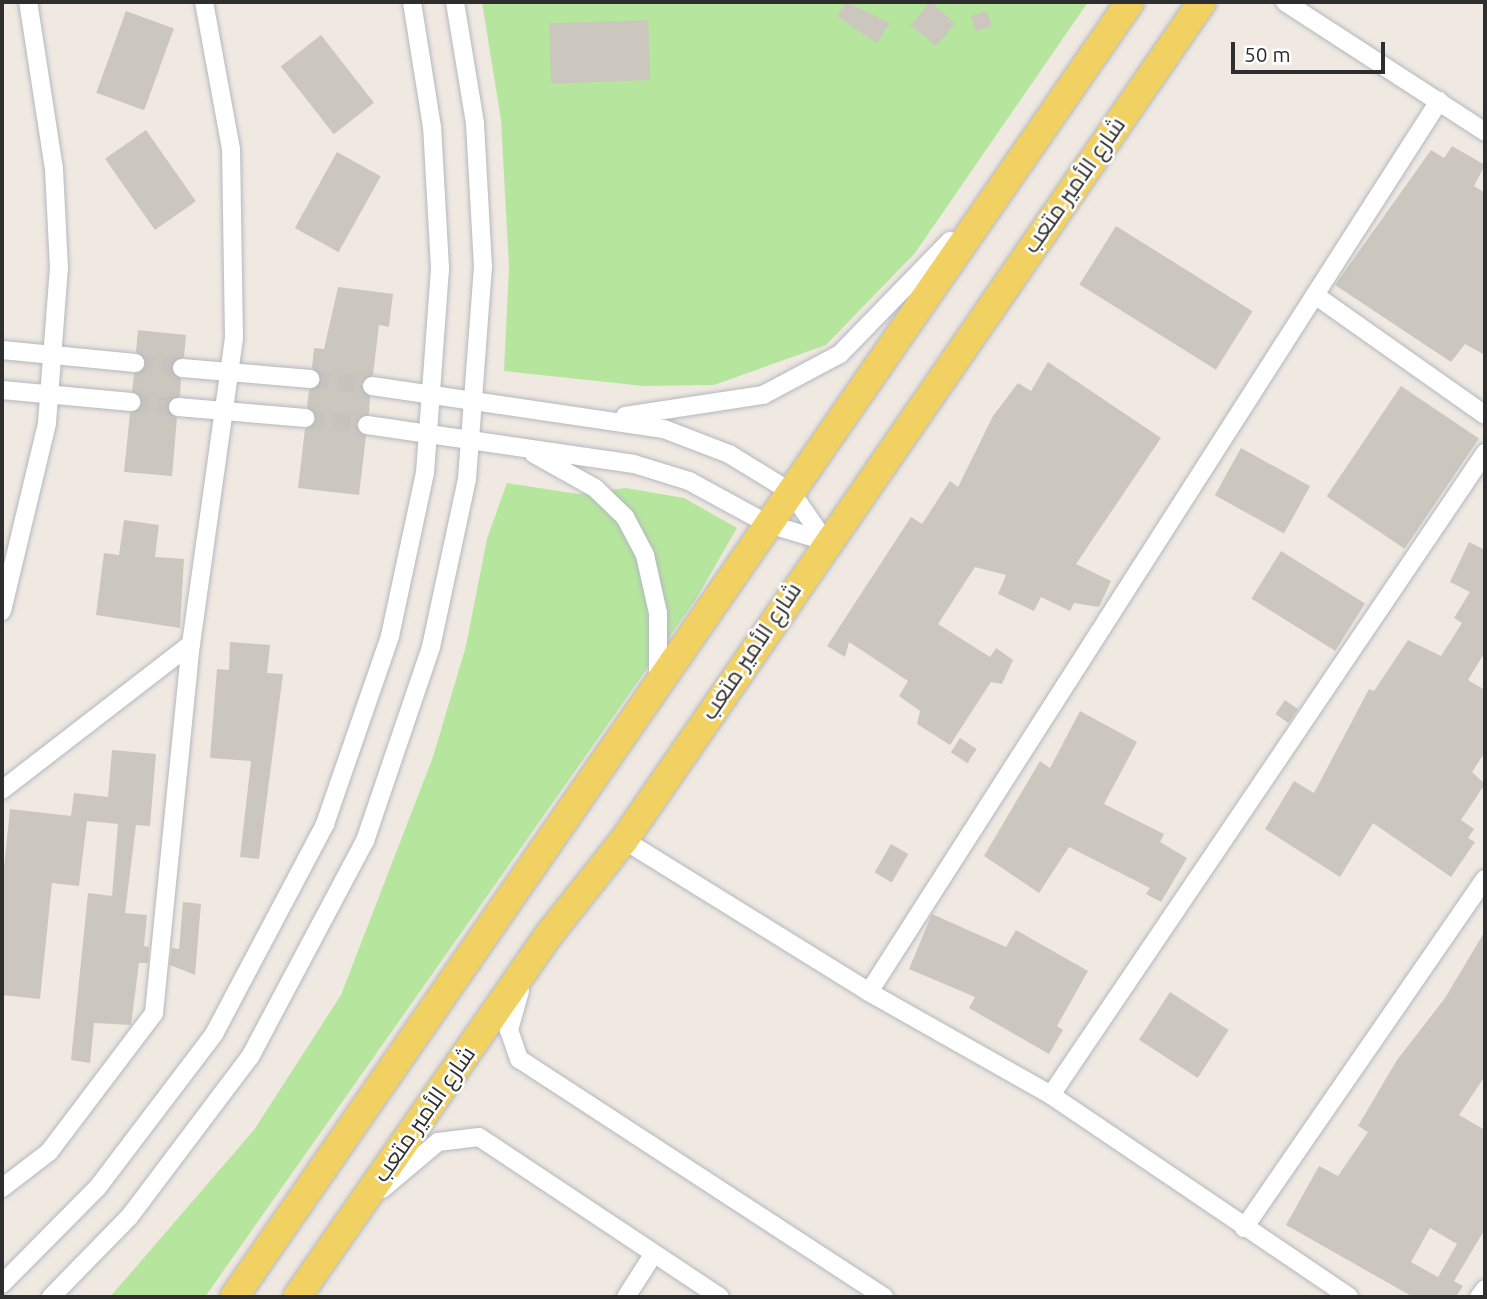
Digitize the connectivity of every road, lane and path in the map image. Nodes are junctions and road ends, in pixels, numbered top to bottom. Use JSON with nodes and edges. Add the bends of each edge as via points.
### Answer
{"nodes":[{"id":1,"x":28,"y":2,"type":"edge"},
{"id":2,"x":205,"y":2,"type":"edge"},
{"id":3,"x":412,"y":2,"type":"edge"},
{"id":4,"x":455,"y":2,"type":"edge"},
{"id":5,"x":1130,"y":2,"type":"edge"},
{"id":6,"x":1202,"y":2,"type":"edge"},
{"id":7,"x":1285,"y":2,"type":"edge"},
{"id":8,"x":1439,"y":101,"type":"junction"},
{"id":9,"x":1485,"y":132,"type":"edge"},
{"id":10,"x":1013,"y":170,"type":"junction"},
{"id":11,"x":1315,"y":295,"type":"junction"},
{"id":12,"x":2,"y":350,"type":"edge"},
{"id":13,"x":52,"y":356,"type":"junction"},
{"id":14,"x":135,"y":363,"type":"tunnel mouth"},
{"id":15,"x":183,"y":368,"type":"tunnel mouth"},
{"id":16,"x":231,"y":376,"type":"junction"},
{"id":17,"x":311,"y":379,"type":"tunnel mouth"},
{"id":18,"x":372,"y":386,"type":"tunnel mouth"},
{"id":19,"x":2,"y":390,"type":"edge"},
{"id":20,"x":49,"y":395,"type":"junction"},
{"id":21,"x":432,"y":399,"type":"junction"},
{"id":22,"x":131,"y":402,"type":"tunnel mouth"},
{"id":23,"x":474,"y":403,"type":"junction"},
{"id":24,"x":178,"y":407,"type":"tunnel mouth"},
{"id":25,"x":666,"y":409,"type":"junction"},
{"id":26,"x":227,"y":415,"type":"junction"},
{"id":27,"x":1485,"y":415,"type":"edge"},
{"id":28,"x":306,"y":418,"type":"tunnel mouth"},
{"id":29,"x":610,"y":418,"type":"junction"},
{"id":30,"x":368,"y":425,"type":"tunnel mouth"},
{"id":31,"x":664,"y":429,"type":"junction"},
{"id":32,"x":428,"y":438,"type":"junction"},
{"id":33,"x":470,"y":442,"type":"junction"},
{"id":34,"x":524,"y":449,"type":"junction"},
{"id":35,"x":1485,"y":453,"type":"edge"},
{"id":36,"x":791,"y":492,"type":"junction"},
{"id":37,"x":768,"y":524,"type":"junction"},
{"id":38,"x":825,"y":541,"type":"junction"},
{"id":39,"x":2,"y":611,"type":"edge"},
{"id":40,"x":191,"y":645,"type":"junction"},
{"id":41,"x":658,"y":682,"type":"junction"},
{"id":42,"x":2,"y":790,"type":"edge"},
{"id":43,"x":624,"y":840,"type":"junction"},
{"id":44,"x":1485,"y":879,"type":"edge"},
{"id":45,"x":551,"y":932,"type":"junction"},
{"id":46,"x":869,"y":992,"type":"junction"},
{"id":47,"x":1051,"y":1095,"type":"junction"},
{"id":48,"x":2,"y":1188,"type":"edge"},
{"id":49,"x":356,"y":1212,"type":"junction"},
{"id":50,"x":1244,"y":1228,"type":"junction"},
{"id":51,"x":653,"y":1255,"type":"junction"},
{"id":52,"x":2,"y":1284,"type":"edge"},
{"id":53,"x":1485,"y":1289,"type":"edge"},
{"id":54,"x":51,"y":1297,"type":"edge"},
{"id":55,"x":234,"y":1297,"type":"edge"},
{"id":56,"x":297,"y":1297,"type":"edge"},
{"id":57,"x":626,"y":1297,"type":"edge"},
{"id":58,"x":720,"y":1297,"type":"edge"},
{"id":59,"x":884,"y":1297,"type":"edge"},
{"id":60,"x":1349,"y":1297,"type":"edge"},
{"id":61,"x":1479,"y":1297,"type":"edge"}],
"edges":[{"from":1,"to":13,"type":"street","via":[[54,169],[59,268]]},
{"from":2,"to":16,"type":"street","via":[[231,149],[237,269]]},
{"from":3,"to":21,"type":"street","via":[[432,127],[440,268]]},
{"from":4,"to":23,"type":"street","via":[[475,123],[481,241]]},
{"from":5,"to":10,"type":"main road"},
{"from":6,"to":38,"type":"main road","name":"شارع الأمير متعب"},
{"from":7,"to":8,"type":"street"},
{"from":8,"to":9,"type":"street"},
{"from":8,"to":11,"type":"street"},
{"from":10,"to":25,"type":"street","via":[[895,304],[840,354],[763,395]]},
{"from":10,"to":36,"type":"main road"},
{"from":11,"to":27,"type":"street"},
{"from":11,"to":46,"type":"street"},
{"from":12,"to":13,"type":"street"},
{"from":13,"to":14,"type":"street"},
{"from":13,"to":20,"type":"street"},
{"from":15,"to":16,"type":"street"},
{"from":16,"to":17,"type":"street"},
{"from":16,"to":26,"type":"street"},
{"from":18,"to":21,"type":"street"},
{"from":19,"to":20,"type":"street"},
{"from":20,"to":22,"type":"street"},
{"from":20,"to":39,"type":"street","via":[[38,472]]},
{"from":21,"to":23,"type":"street"},
{"from":21,"to":32,"type":"street"},
{"from":23,"to":29,"type":"street"},
{"from":23,"to":33,"type":"street"},
{"from":24,"to":26,"type":"street"},
{"from":25,"to":29,"type":"street"},
{"from":25,"to":31,"type":"street"},
{"from":26,"to":28,"type":"street"},
{"from":26,"to":40,"type":"street"},
{"from":29,"to":31,"type":"street"},
{"from":30,"to":32,"type":"street"},
{"from":31,"to":36,"type":"street","via":[[729,454]]},
{"from":32,"to":33,"type":"street"},
{"from":32,"to":52,"type":"street","via":[[390,636],[325,824],[272,933],[160,1111],[98,1187]]},
{"from":33,"to":34,"type":"street"},
{"from":33,"to":54,"type":"street","via":[[431,647],[365,841],[316,941],[195,1137]]},
{"from":34,"to":37,"type":"street","via":[[634,464],[689,481]]},
{"from":34,"to":41,"type":"street","via":[[595,488],[625,517],[645,555],[658,613]]},
{"from":35,"to":47,"type":"street"},
{"from":36,"to":37,"type":"main road"},
{"from":36,"to":38,"type":"street"},
{"from":37,"to":38,"type":"street"},
{"from":37,"to":41,"type":"main road"},
{"from":38,"to":43,"type":"main road","name":"شارع الأمير متعب"},
{"from":40,"to":42,"type":"street"},
{"from":40,"to":48,"type":"street","via":[[154,1013],[49,1152]]},
{"from":41,"to":55,"type":"main road"},
{"from":43,"to":45,"type":"main road","name":"شارع الأمير متعب"},
{"from":43,"to":46,"type":"street"},
{"from":44,"to":50,"type":"street"},
{"from":45,"to":49,"type":"main road","name":"شارع الأمير متعب"},
{"from":45,"to":59,"type":"street","via":[[513,1004],[509,1030],[519,1059]]},
{"from":46,"to":47,"type":"street"},
{"from":47,"to":50,"type":"street"},
{"from":49,"to":51,"type":"street","via":[[438,1142],[479,1137]]},
{"from":49,"to":56,"type":"main road","name":"شارع الأمير متعب"},
{"from":50,"to":60,"type":"street"},
{"from":51,"to":57,"type":"street"},
{"from":51,"to":58,"type":"street"},
{"from":53,"to":61,"type":"street"}]}
